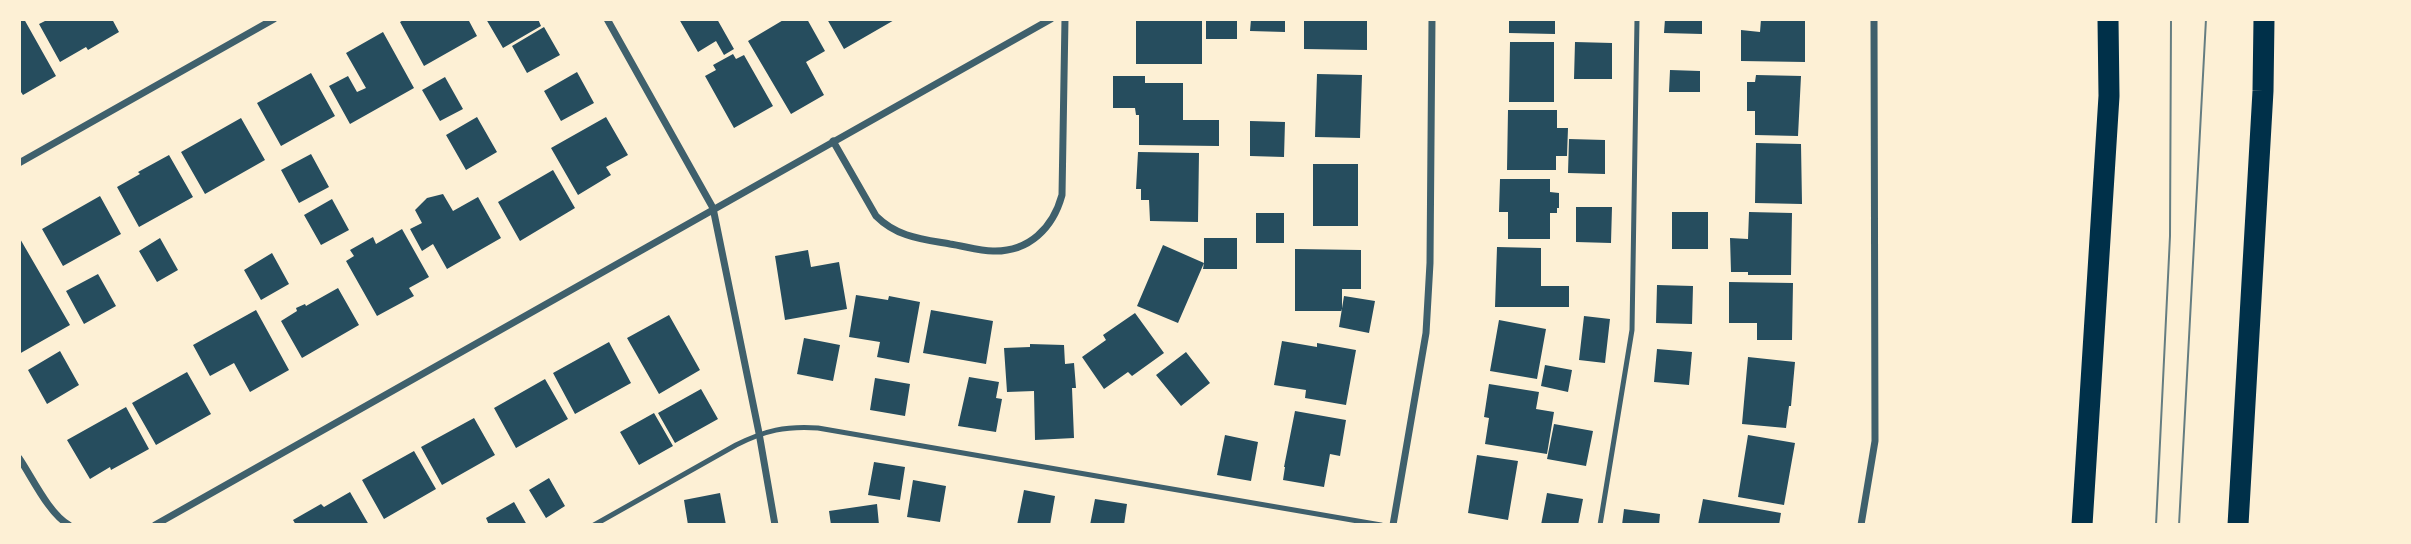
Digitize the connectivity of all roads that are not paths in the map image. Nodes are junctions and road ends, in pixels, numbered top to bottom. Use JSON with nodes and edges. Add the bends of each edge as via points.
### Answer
{"nodes":[{"id":1,"x":274,"y":19,"type":"edge"},
{"id":2,"x":607,"y":19,"type":"edge"},
{"id":3,"x":1051,"y":19,"type":"edge"},
{"id":4,"x":1065,"y":19,"type":"edge"},
{"id":5,"x":1432,"y":19,"type":"edge"},
{"id":6,"x":1636,"y":19,"type":"edge"},
{"id":7,"x":1874,"y":19,"type":"edge"},
{"id":8,"x":2108,"y":19,"type":"edge"},
{"id":9,"x":2264,"y":19,"type":"edge"},
{"id":10,"x":833,"y":141,"type":"junction"},
{"id":11,"x":19,"y":163,"type":"edge"},
{"id":12,"x":713,"y":208,"type":"junction"},
{"id":13,"x":759,"y":433,"type":"junction"},
{"id":14,"x":19,"y":458,"type":"edge"},
{"id":15,"x":2081,"y":521,"type":"edge"},
{"id":16,"x":69,"y":525,"type":"edge"},
{"id":17,"x":155,"y":525,"type":"edge"},
{"id":18,"x":594,"y":525,"type":"edge"},
{"id":19,"x":775,"y":525,"type":"edge"},
{"id":20,"x":1381,"y":525,"type":"edge"},
{"id":21,"x":1393,"y":525,"type":"edge"},
{"id":22,"x":1600,"y":525,"type":"edge"},
{"id":23,"x":1861,"y":525,"type":"edge"},
{"id":24,"x":2238,"y":525,"type":"edge"}],
"edges":[{"from":1,"to":11,"type":"street"},
{"from":2,"to":12,"type":"street"},
{"from":3,"to":10,"type":"street"},
{"from":4,"to":10,"type":"street","via":[[1062,195],[1049,225],[1033,239],[993,251],[900,234],[876,216]]},
{"from":5,"to":21,"type":"street","via":[[1426,332]]},
{"from":6,"to":22,"type":"lane","via":[[1632,330]]},
{"from":7,"to":23,"type":"street","via":[[1875,441]]},
{"from":8,"to":15,"type":"highway","via":[[2108,110]]},
{"from":9,"to":24,"type":"highway"},
{"from":10,"to":12,"type":"street"},
{"from":12,"to":13,"type":"street"},
{"from":12,"to":17,"type":"street"},
{"from":13,"to":18,"type":"lane"},
{"from":13,"to":19,"type":"street"},
{"from":13,"to":20,"type":"lane","via":[[792,426],[818,428]]},
{"from":14,"to":16,"type":"street","via":[[51,508]]}]}
